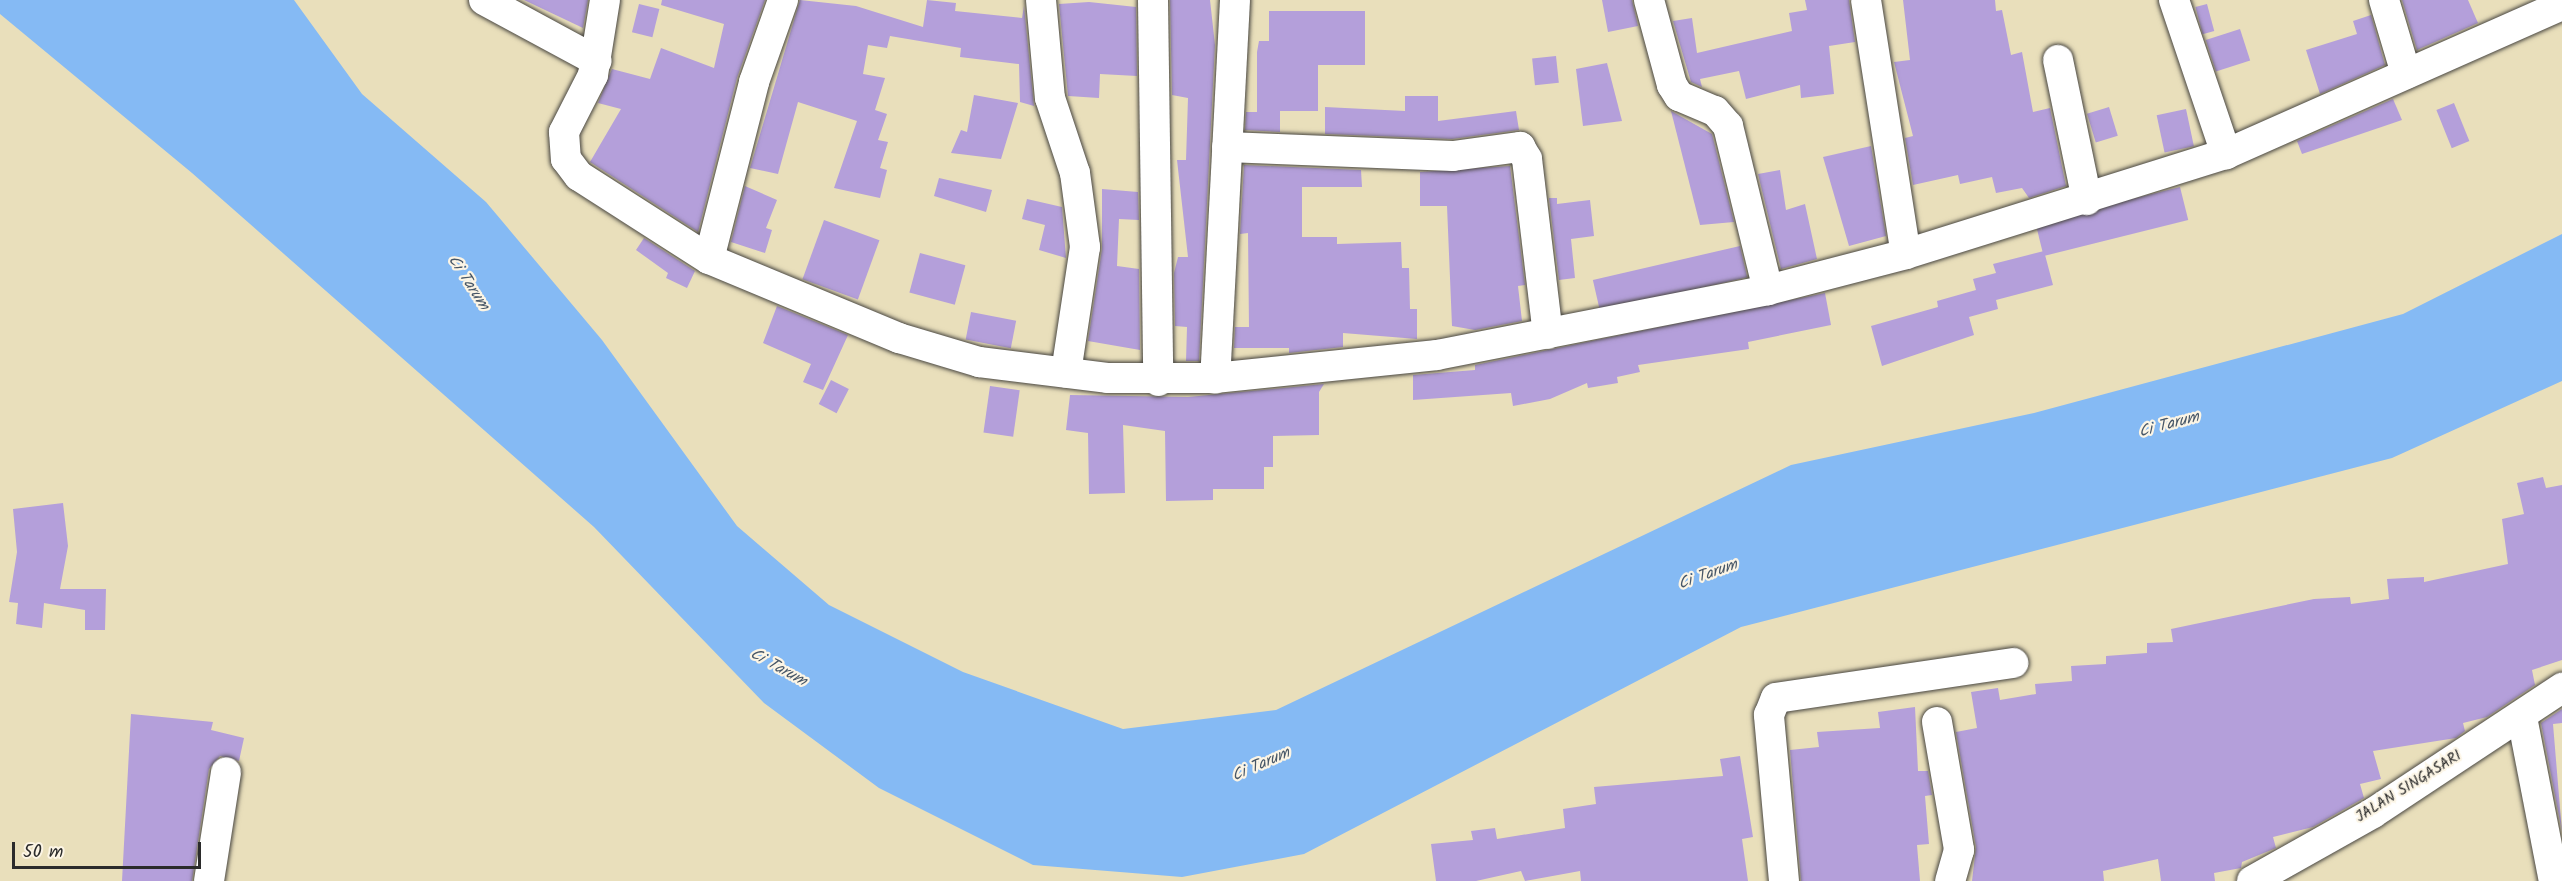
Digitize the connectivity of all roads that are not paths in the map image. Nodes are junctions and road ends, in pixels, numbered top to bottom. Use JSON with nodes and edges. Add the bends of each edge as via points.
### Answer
{"nodes":[{"id":1,"x":484,"y":0,"type":"edge"},
{"id":2,"x":605,"y":0,"type":"edge"},
{"id":3,"x":783,"y":0,"type":"edge"},
{"id":4,"x":1041,"y":0,"type":"edge"},
{"id":5,"x":1153,"y":0,"type":"edge"},
{"id":6,"x":1235,"y":0,"type":"edge"},
{"id":7,"x":1648,"y":0,"type":"edge"},
{"id":8,"x":1866,"y":0,"type":"edge"},
{"id":9,"x":2174,"y":0,"type":"edge"},
{"id":10,"x":2384,"y":0,"type":"edge"},
{"id":11,"x":2562,"y":5,"type":"edge"},
{"id":12,"x":2058,"y":60,"type":"dead end"},
{"id":13,"x":597,"y":61,"type":"junction"},
{"id":14,"x":2406,"y":74,"type":"junction"},
{"id":15,"x":1227,"y":147,"type":"junction"},
{"id":16,"x":2226,"y":154,"type":"junction"},
{"id":17,"x":2087,"y":200,"type":"junction"},
{"id":18,"x":1905,"y":255,"type":"junction"},
{"id":19,"x":709,"y":259,"type":"junction"},
{"id":20,"x":1768,"y":290,"type":"junction"},
{"id":21,"x":1548,"y":334,"type":"junction"},
{"id":22,"x":1066,"y":373,"type":"junction"},
{"id":23,"x":1215,"y":378,"type":"junction"},
{"id":24,"x":1158,"y":381,"type":"junction"},
{"id":25,"x":2013,"y":663,"type":"dead end"},
{"id":26,"x":2562,"y":688,"type":"edge"},
{"id":27,"x":2522,"y":717,"type":"junction"},
{"id":28,"x":1937,"y":722,"type":"dead end"},
{"id":29,"x":226,"y":772,"type":"dead end"},
{"id":30,"x":209,"y":881,"type":"edge"},
{"id":31,"x":1784,"y":881,"type":"edge"},
{"id":32,"x":1950,"y":881,"type":"edge"},
{"id":33,"x":2252,"y":881,"type":"edge"},
{"id":34,"x":2554,"y":881,"type":"edge"}],
"edges":[{"from":1,"to":13,"type":"street"},
{"from":2,"to":13,"type":"street"},
{"from":3,"to":19,"type":"street","via":[[754,82]]},
{"from":4,"to":22,"type":"street","via":[[1050,98],[1075,173],[1085,248]]},
{"from":5,"to":24,"type":"street"},
{"from":6,"to":15,"type":"street"},
{"from":7,"to":20,"type":"street","via":[[1675,91],[1715,111],[1728,126]]},
{"from":8,"to":18,"type":"street"},
{"from":9,"to":16,"type":"street"},
{"from":10,"to":14,"type":"street"},
{"from":11,"to":14,"type":"street"},
{"from":12,"to":17,"type":"street"},
{"from":13,"to":19,"type":"street","via":[[564,132],[566,159],[579,176]]},
{"from":14,"to":16,"type":"street"},
{"from":15,"to":21,"type":"street","via":[[1453,156],[1520,147],[1527,159]]},
{"from":15,"to":23,"type":"street"},
{"from":16,"to":17,"type":"street"},
{"from":17,"to":18,"type":"street"},
{"from":18,"to":20,"type":"street"},
{"from":19,"to":22,"type":"street","via":[[899,338],[979,362]]},
{"from":20,"to":21,"type":"street"},
{"from":21,"to":23,"type":"street","via":[[1437,355]]},
{"from":22,"to":24,"type":"street"},
{"from":23,"to":24,"type":"street"},
{"from":25,"to":31,"type":"street","via":[[1776,698],[1769,715]]},
{"from":26,"to":27,"type":"street","name":"JALAN SINGASARI"},
{"from":27,"to":33,"type":"street","name":"JALAN SINGASARI","via":[[2373,813]]},
{"from":27,"to":34,"type":"street"},
{"from":28,"to":32,"type":"street","via":[[1959,850]]},
{"from":29,"to":30,"type":"street"}]}
